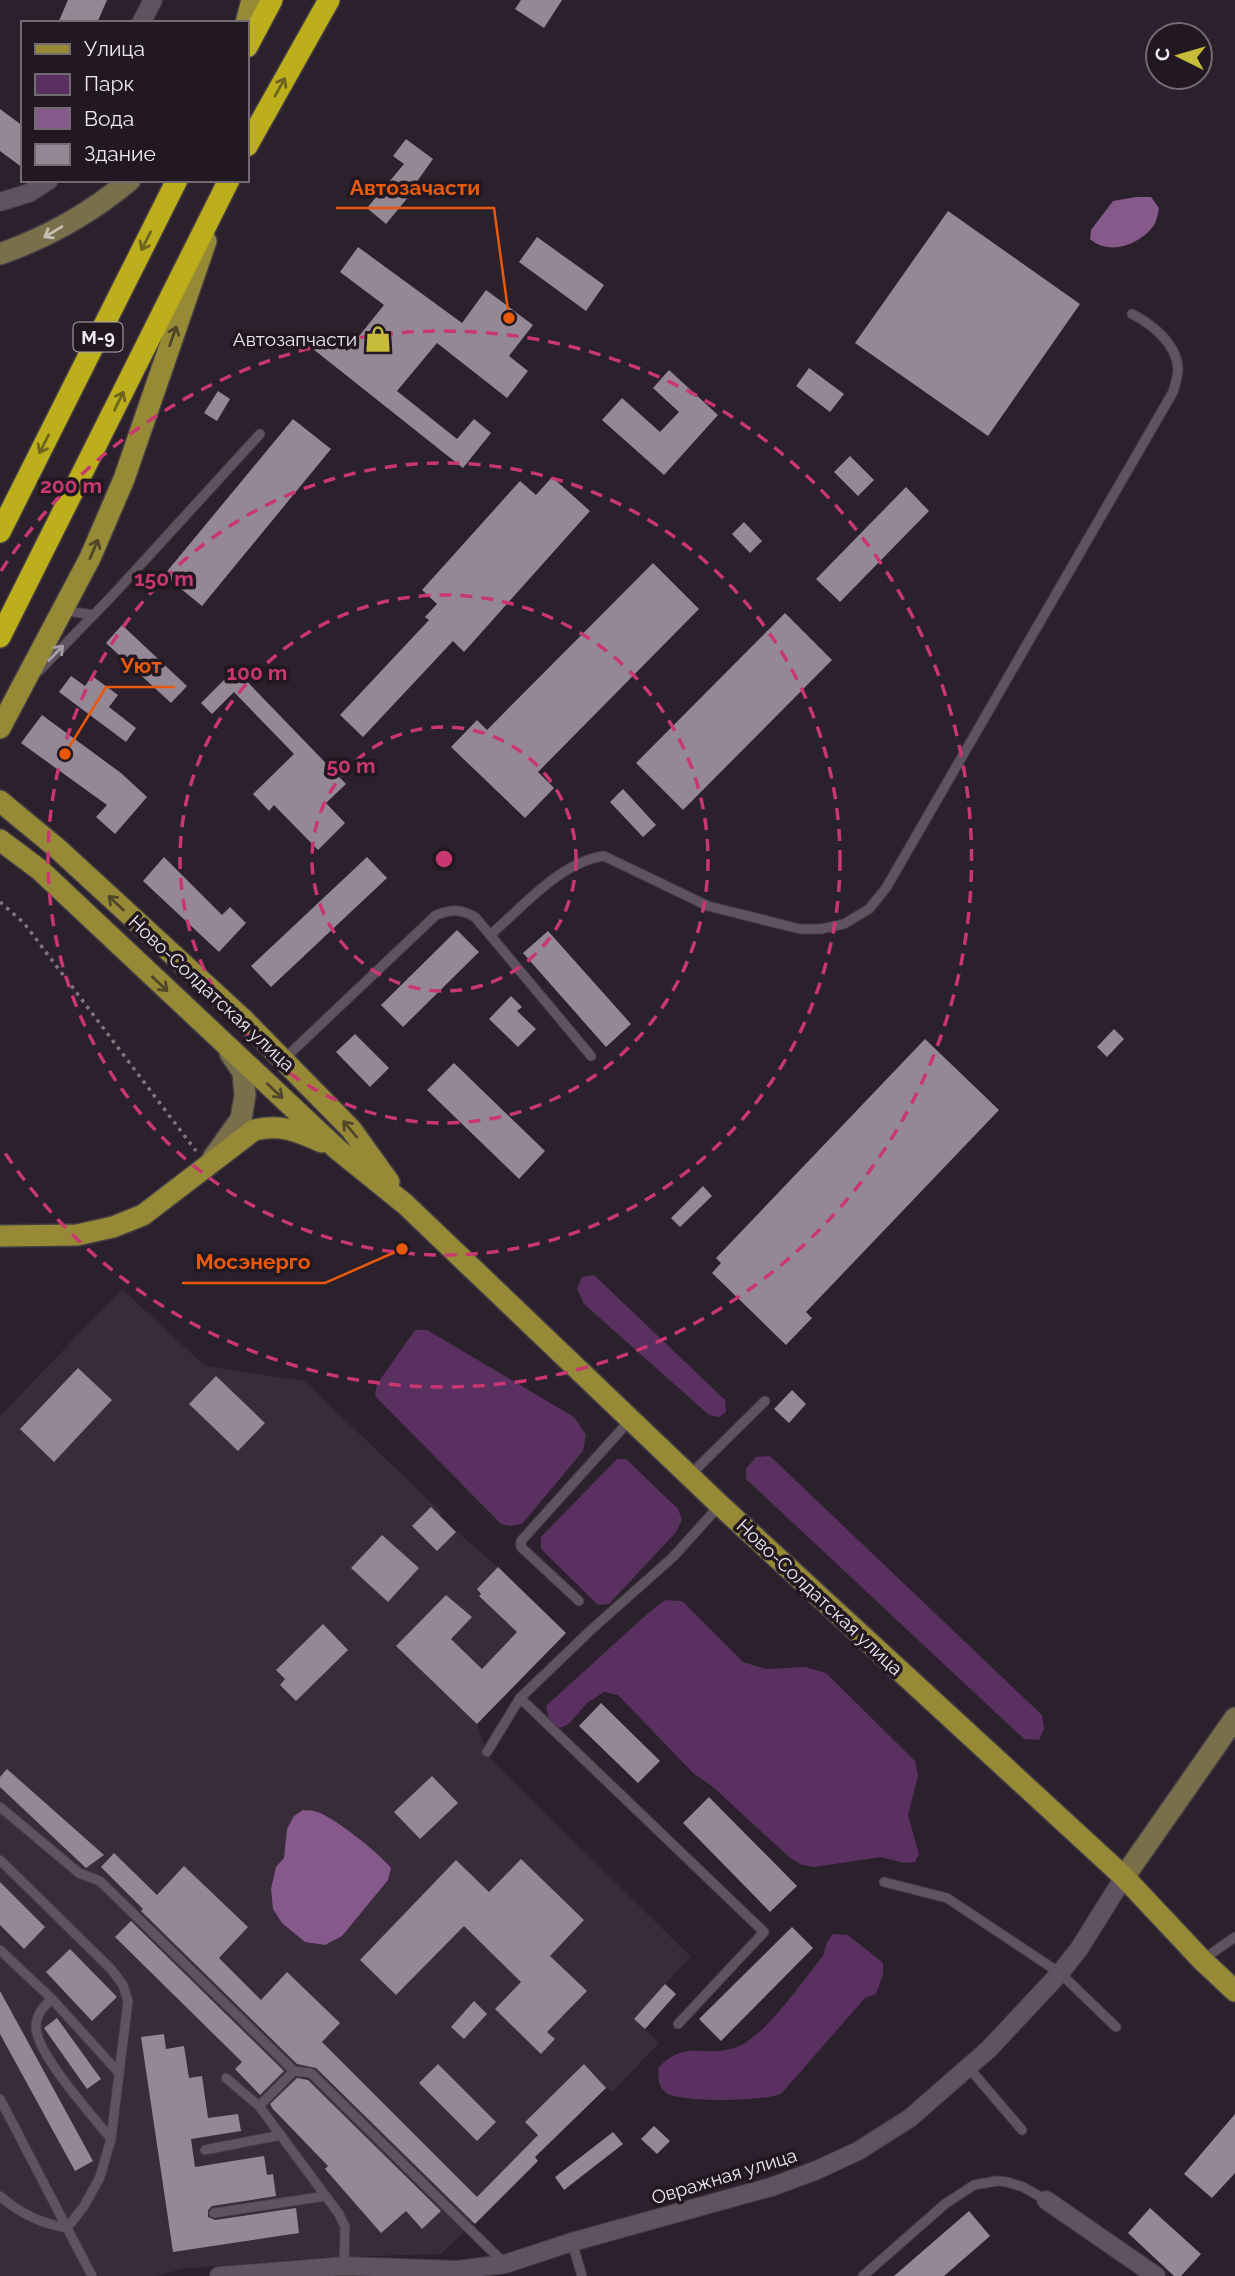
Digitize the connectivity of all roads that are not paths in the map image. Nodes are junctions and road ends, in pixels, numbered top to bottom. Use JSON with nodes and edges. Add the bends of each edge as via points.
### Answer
{"nodes":[{"id":1,"x":153,"y":0,"type":"edge"},
{"id":2,"x":252,"y":0,"type":"edge"},
{"id":3,"x":272,"y":0,"type":"edge"},
{"id":4,"x":329,"y":0,"type":"edge"},
{"id":5,"x":142,"y":21,"type":"edge"},
{"id":6,"x":247,"y":21,"type":"edge"},
{"id":7,"x":248,"y":45,"type":"edge"},
{"id":8,"x":248,"y":144,"type":"edge"},
{"id":9,"x":46,"y":182,"type":"edge"},
{"id":10,"x":128,"y":182,"type":"edge"},
{"id":11,"x":176,"y":182,"type":"edge"},
{"id":12,"x":229,"y":182,"type":"edge"},
{"id":13,"x":229,"y":182,"type":"edge"},
{"id":14,"x":0,"y":202,"type":"edge"},
{"id":15,"x":0,"y":254,"type":"edge"},
{"id":16,"x":1132,"y":314,"type":"dead end"},
{"id":17,"x":260,"y":434,"type":"dead end"},
{"id":18,"x":0,"y":532,"type":"edge"},
{"id":19,"x":63,"y":610,"type":"junction"},
{"id":20,"x":93,"y":615,"type":"junction"},
{"id":21,"x":0,"y":637,"type":"edge"},
{"id":22,"x":20,"y":691,"type":"junction"},
{"id":23,"x":0,"y":728,"type":"edge"},
{"id":24,"x":0,"y":802,"type":"edge"},
{"id":25,"x":0,"y":840,"type":"edge"},
{"id":26,"x":490,"y":935,"type":"junction"},
{"id":27,"x":225,"y":1045,"type":"junction"},
{"id":28,"x":592,"y":1056,"type":"dead end"},
{"id":29,"x":283,"y":1060,"type":"junction"},
{"id":30,"x":337,"y":1149,"type":"junction"},
{"id":31,"x":203,"y":1158,"type":"junction"},
{"id":32,"x":405,"y":1204,"type":"junction"},
{"id":33,"x":0,"y":1236,"type":"edge"},
{"id":34,"x":765,"y":1401,"type":"dead end"},
{"id":35,"x":630,"y":1420,"type":"junction"},
{"id":36,"x":689,"y":1476,"type":"junction"},
{"id":37,"x":720,"y":1505,"type":"junction"},
{"id":38,"x":579,"y":1601,"type":"dead end"},
{"id":39,"x":520,"y":1698,"type":"junction"},
{"id":40,"x":1235,"y":1718,"type":"edge"},
{"id":41,"x":487,"y":1752,"type":"dead end"},
{"id":42,"x":0,"y":1807,"type":"edge"},
{"id":43,"x":0,"y":1860,"type":"edge"},
{"id":44,"x":1124,"y":1877,"type":"junction"},
{"id":45,"x":884,"y":1882,"type":"dead end"},
{"id":46,"x":1235,"y":1937,"type":"edge"},
{"id":47,"x":0,"y":1950,"type":"edge"},
{"id":48,"x":1202,"y":1960,"type":"junction"},
{"id":49,"x":1060,"y":1973,"type":"junction"},
{"id":50,"x":1235,"y":1991,"type":"edge"},
{"id":51,"x":52,"y":1999,"type":"junction"},
{"id":52,"x":678,"y":2024,"type":"dead end"},
{"id":53,"x":1116,"y":2027,"type":"dead end"},
{"id":54,"x":969,"y":2068,"type":"junction"},
{"id":55,"x":295,"y":2071,"type":"junction"},
{"id":56,"x":119,"y":2073,"type":"junction"},
{"id":57,"x":226,"y":2078,"type":"dead end"},
{"id":58,"x":0,"y":2099,"type":"edge"},
{"id":59,"x":259,"y":2106,"type":"junction"},
{"id":60,"x":1022,"y":2130,"type":"dead end"},
{"id":61,"x":281,"y":2135,"type":"junction"},
{"id":62,"x":111,"y":2139,"type":"junction"},
{"id":63,"x":205,"y":2150,"type":"dead end"},
{"id":64,"x":0,"y":2196,"type":"edge"},
{"id":65,"x":326,"y":2196,"type":"junction"},
{"id":66,"x":1046,"y":2200,"type":"joint"},
{"id":67,"x":214,"y":2213,"type":"dead end"},
{"id":68,"x":67,"y":2228,"type":"junction"},
{"id":69,"x":572,"y":2242,"type":"junction"},
{"id":70,"x":505,"y":2264,"type":"junction"},
{"id":71,"x":344,"y":2266,"type":"junction"},
{"id":72,"x":261,"y":2274,"type":"edge"},
{"id":73,"x":92,"y":2276,"type":"edge"},
{"id":74,"x":219,"y":2276,"type":"edge"},
{"id":75,"x":582,"y":2276,"type":"edge"},
{"id":76,"x":863,"y":2276,"type":"edge"},
{"id":77,"x":1156,"y":2276,"type":"edge"}],
"edges":[{"from":1,"to":5,"type":"street"},
{"from":2,"to":6,"type":"main road"},
{"from":3,"to":7,"type":"highway"},
{"from":8,"to":4,"type":"highway","one_way":true},
{"from":9,"to":14,"type":"street"},
{"from":10,"to":15,"type":"main road","one_way":true,"via":[[38,241]]},
{"from":11,"to":18,"type":"highway","number":"М-9","one_way":true},
{"from":19,"to":12,"type":"main road","one_way":true,"via":[[124,480]]},
{"from":21,"to":13,"type":"highway","number":"М-9","one_way":true},
{"from":16,"to":26,"type":"lane","via":[[1161,334],[1175,354],[1178,372],[1172,392],[892,877],[869,909],[844,924],[800,929],[708,906],[604,856],[566,868]]},
{"from":17,"to":20,"type":"lane"},
{"from":19,"to":20,"type":"lane"},
{"from":19,"to":22,"type":"main road"},
{"from":22,"to":20,"type":"lane","one_way":true},
{"from":22,"to":23,"type":"main road"},
{"from":29,"to":24,"type":"main road","name":"Ново-Солдатская улица","one_way":true,"via":[[58,849]]},
{"from":25,"to":27,"type":"main road","name":"Ново-Солдатская улица","one_way":true,"via":[[40,870]]},
{"from":26,"to":28,"type":"lane"},
{"from":26,"to":29,"type":"lane","via":[[465,911],[436,915]]},
{"from":27,"to":30,"type":"main road","name":"Ново-Солдатская улица","one_way":true},
{"from":27,"to":31,"type":"main road","via":[[243,1072],[241,1119]]},
{"from":32,"to":29,"type":"main road","name":"Ново-Солдатская улица","one_way":true,"via":[[351,1129]]},
{"from":30,"to":31,"type":"main road","via":[[297,1131],[272,1126],[254,1130]]},
{"from":30,"to":32,"type":"main road","name":"Ново-Солдатская улица"},
{"from":31,"to":33,"type":"main road","via":[[175,1192],[142,1215],[113,1227],[77,1234]]},
{"from":32,"to":35,"type":"main road","name":"Ново-Солдатская улица"},
{"from":34,"to":36,"type":"lane"},
{"from":35,"to":36,"type":"main road","name":"Ново-Солдатская улица"},
{"from":35,"to":38,"type":"lane","via":[[521,1541],[521,1547]]},
{"from":36,"to":37,"type":"main road","name":"Ново-Солдатская улица"},
{"from":37,"to":39,"type":"lane","via":[[673,1557]]},
{"from":37,"to":44,"type":"main road","name":"Ново-Солдатская улица"},
{"from":39,"to":41,"type":"lane"},
{"from":39,"to":52,"type":"lane","via":[[764,1931]]},
{"from":40,"to":44,"type":"main road"},
{"from":42,"to":55,"type":"lane","via":[[79,1873],[100,1881]]},
{"from":43,"to":56,"type":"lane","via":[[123,1986],[128,2001]]},
{"from":44,"to":48,"type":"main road","name":"Ново-Солдатская улица"},
{"from":44,"to":49,"type":"street","name":"Овражная улица"},
{"from":45,"to":49,"type":"lane","via":[[947,1898]]},
{"from":46,"to":48,"type":"lane"},
{"from":47,"to":51,"type":"lane"},
{"from":48,"to":50,"type":"main road","name":"Ново-Солдатская улица"},
{"from":49,"to":53,"type":"lane"},
{"from":49,"to":54,"type":"street","name":"Овражная улица"},
{"from":51,"to":56,"type":"lane"},
{"from":51,"to":62,"type":"lane","via":[[40,2009],[36,2028],[47,2058]]},
{"from":54,"to":60,"type":"lane"},
{"from":54,"to":69,"type":"street","name":"Овражная улица","via":[[911,2118],[817,2170]]},
{"from":55,"to":59,"type":"lane"},
{"from":55,"to":70,"type":"lane","via":[[311,2073]]},
{"from":56,"to":62,"type":"lane"},
{"from":57,"to":59,"type":"lane"},
{"from":58,"to":68,"type":"lane"},
{"from":59,"to":61,"type":"lane"},
{"from":61,"to":63,"type":"lane"},
{"from":61,"to":65,"type":"lane"},
{"from":62,"to":68,"type":"lane","via":[[100,2177]]},
{"from":64,"to":68,"type":"lane","via":[[28,2217]]},
{"from":65,"to":67,"type":"lane"},
{"from":65,"to":71,"type":"lane","via":[[345,2227]]},
{"from":66,"to":76,"type":"lane","via":[[1007,2182],[974,2185],[945,2204]]},
{"from":66,"to":77,"type":"street"},
{"from":68,"to":73,"type":"lane"},
{"from":69,"to":70,"type":"street","name":"Овражная улица"},
{"from":69,"to":75,"type":"lane"},
{"from":70,"to":71,"type":"street","name":"Овражная улица","via":[[457,2270]]},
{"from":71,"to":72,"type":"street","name":"Овражная улица"},
{"from":72,"to":74,"type":"street","name":"Овражная улица"}]}
